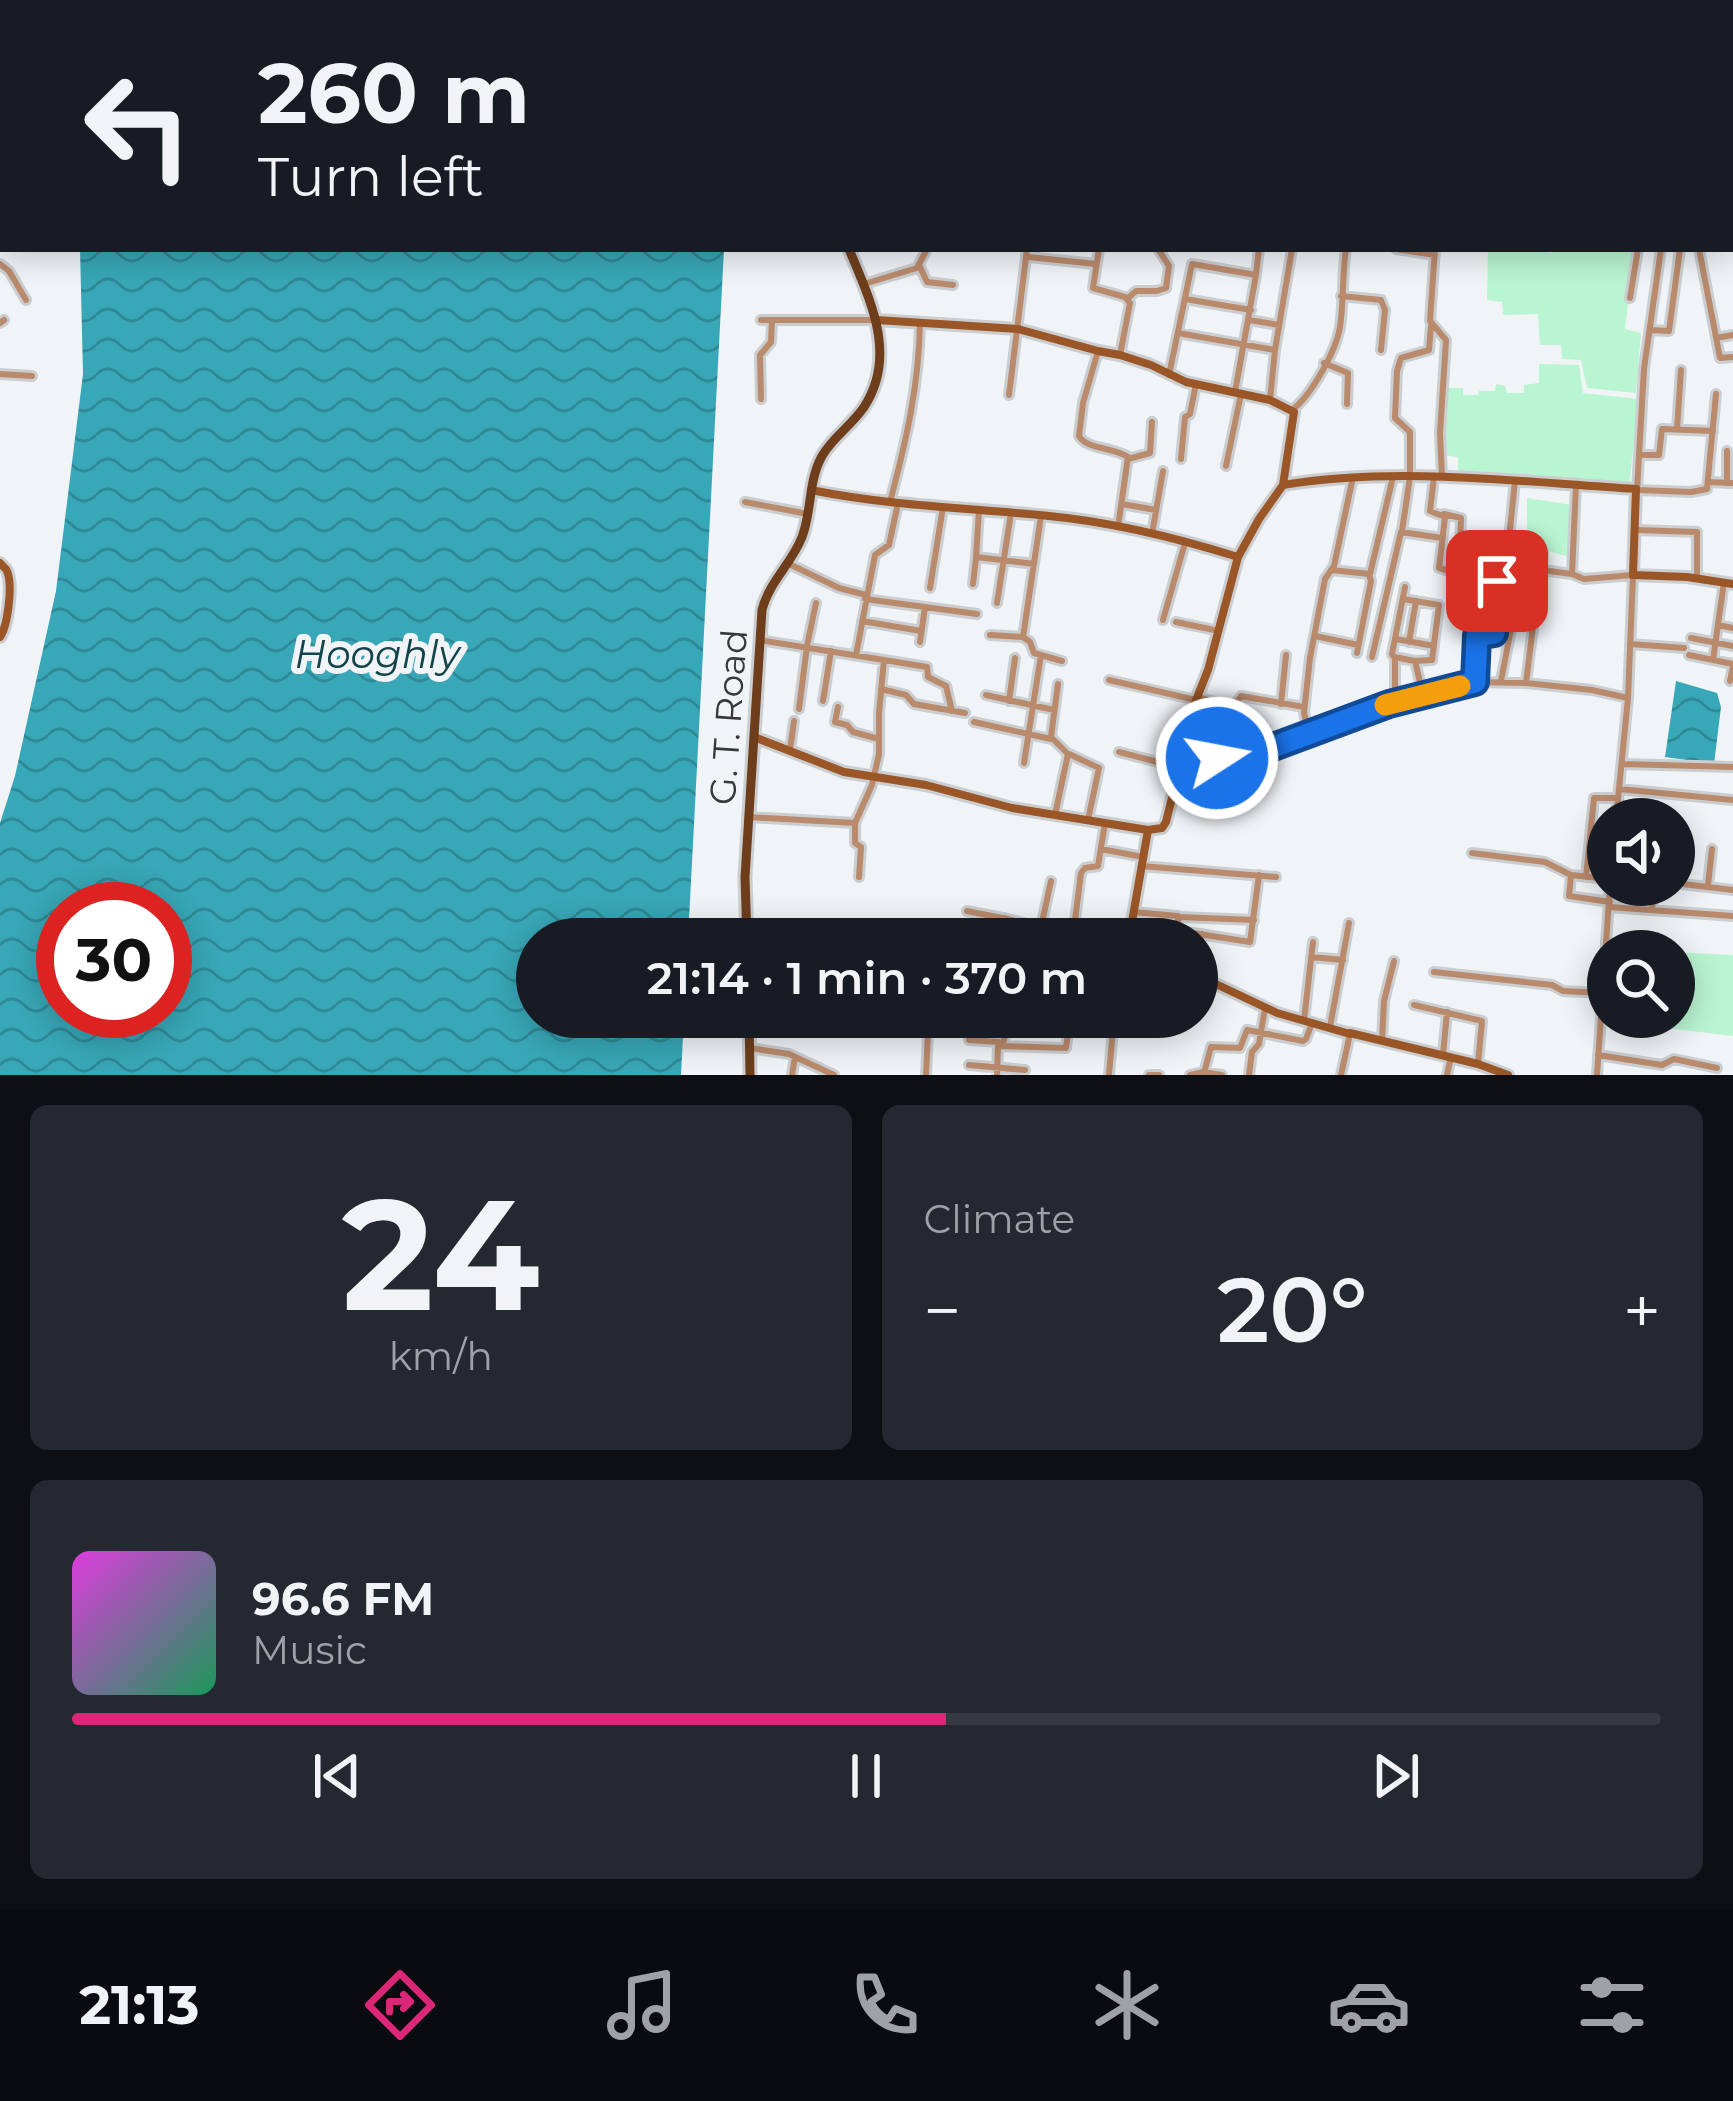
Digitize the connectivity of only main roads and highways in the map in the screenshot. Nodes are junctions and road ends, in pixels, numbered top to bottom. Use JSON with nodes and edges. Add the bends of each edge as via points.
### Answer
{"nodes":[{"id":1,"x":850,"y":252,"type":"edge"},
{"id":2,"x":746,"y":918,"type":"edge"},
{"id":3,"x":750,"y":1038,"type":"edge"},
{"id":4,"x":750,"y":1075,"type":"edge"}],
"edges":[{"from":1,"to":2,"type":"main road","name":"G. T. Road","via":[[877,320],[881,355],[862,409],[824,452],[799,544],[765,599]]},
{"from":3,"to":4,"type":"main road"}]}
